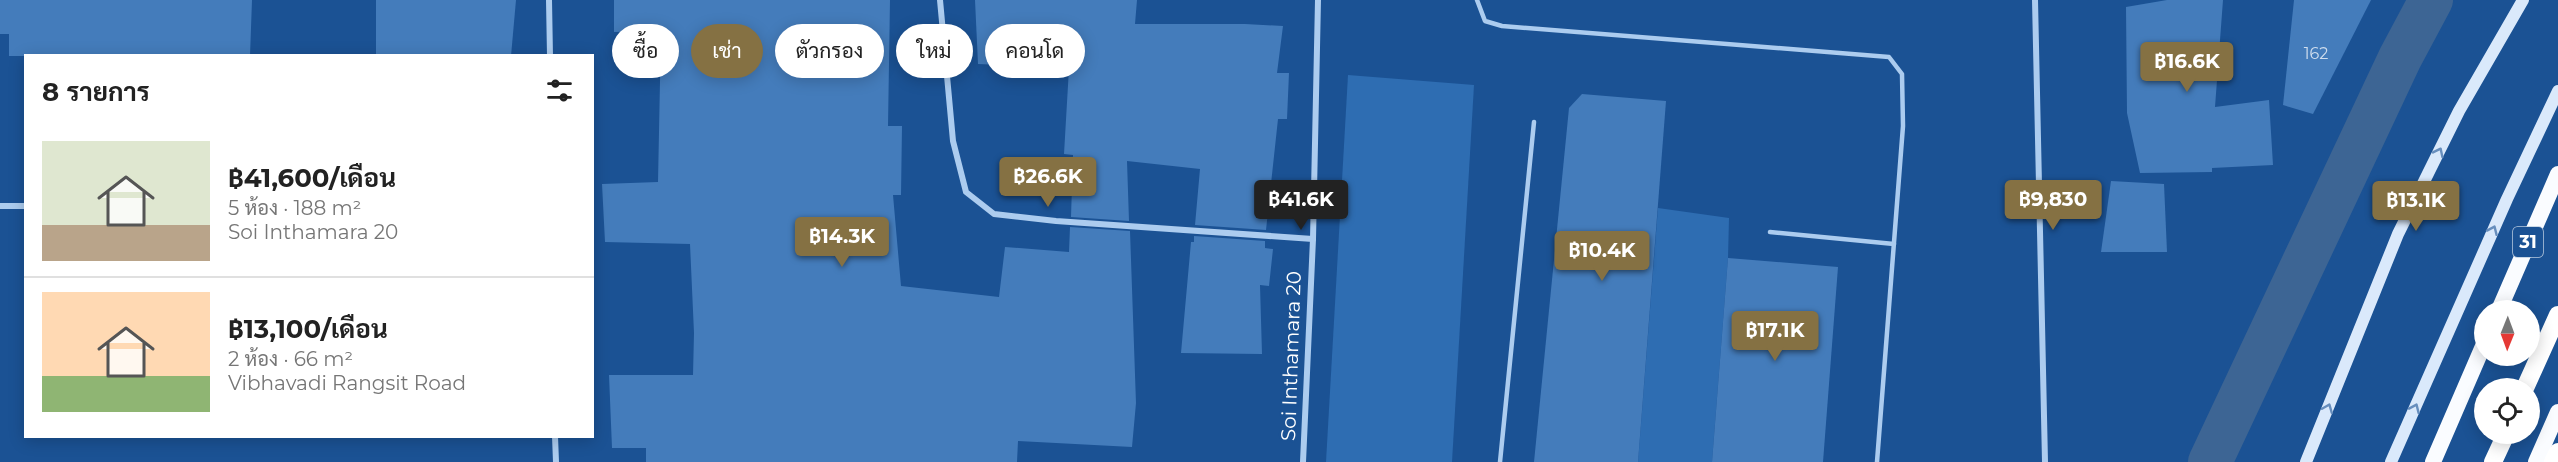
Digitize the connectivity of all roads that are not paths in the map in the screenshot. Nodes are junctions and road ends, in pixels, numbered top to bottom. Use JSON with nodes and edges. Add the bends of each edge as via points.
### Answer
{"nodes":[{"id":1,"x":549,"y":0,"type":"edge"},
{"id":2,"x":940,"y":0,"type":"edge"},
{"id":3,"x":1318,"y":0,"type":"edge"},
{"id":4,"x":1477,"y":0,"type":"edge"},
{"id":5,"x":2035,"y":0,"type":"edge"},
{"id":6,"x":2523,"y":0,"type":"edge"},
{"id":7,"x":550,"y":54,"type":"edge"},
{"id":8,"x":2558,"y":91,"type":"edge"},
{"id":9,"x":1534,"y":122,"type":"dead end"},
{"id":10,"x":2558,"y":174,"type":"edge"},
{"id":11,"x":0,"y":206,"type":"edge"},
{"id":12,"x":24,"y":206,"type":"edge"},
{"id":13,"x":1770,"y":232,"type":"dead end"},
{"id":14,"x":1313,"y":239,"type":"junction"},
{"id":15,"x":1894,"y":244,"type":"junction"},
{"id":16,"x":2503,"y":300,"type":"edge"},
{"id":17,"x":2558,"y":315,"type":"edge"},
{"id":18,"x":2474,"y":366,"type":"edge"},
{"id":19,"x":2530,"y":378,"type":"edge"},
{"id":20,"x":2558,"y":412,"type":"edge"},
{"id":21,"x":555,"y":438,"type":"edge"},
{"id":22,"x":2501,"y":444,"type":"edge"},
{"id":23,"x":2558,"y":452,"type":"edge"},
{"id":24,"x":556,"y":462,"type":"edge"},
{"id":25,"x":1303,"y":462,"type":"edge"},
{"id":26,"x":1500,"y":462,"type":"edge"},
{"id":27,"x":1877,"y":462,"type":"edge"},
{"id":28,"x":2044,"y":462,"type":"edge"},
{"id":29,"x":2306,"y":462,"type":"edge"},
{"id":30,"x":2391,"y":462,"type":"edge"},
{"id":31,"x":2433,"y":462,"type":"edge"},
{"id":32,"x":2493,"y":462,"type":"edge"},
{"id":33,"x":2536,"y":462,"type":"edge"},
{"id":34,"x":2553,"y":462,"type":"edge"}],
"edges":[{"from":1,"to":7,"type":"street"},
{"from":2,"to":14,"type":"street","via":[[952,141],[966,192],[994,214]]},
{"from":3,"to":14,"type":"street","name":"Soi Inthamara 20"},
{"from":4,"to":15,"type":"lane","via":[[1485,21],[1502,26],[1889,57],[1902,74],[1903,126]]},
{"from":5,"to":28,"type":"street"},
{"from":29,"to":6,"type":"main road","one_way":true,"via":[[2398,234],[2459,111]]},
{"from":30,"to":8,"type":"main road","number":"31","one_way":true},
{"from":9,"to":26,"type":"lane"},
{"from":10,"to":16,"type":"highway","number":"31"},
{"from":11,"to":12,"type":"street"},
{"from":13,"to":15,"type":"lane"},
{"from":14,"to":25,"type":"street","name":"Soi Inthamara 20"},
{"from":15,"to":27,"type":"lane"},
{"from":17,"to":19,"type":"highway"},
{"from":18,"to":31,"type":"highway"},
{"from":20,"to":33,"type":"highway"},
{"from":21,"to":24,"type":"street"},
{"from":22,"to":32,"type":"highway"},
{"from":23,"to":34,"type":"highway"}]}
